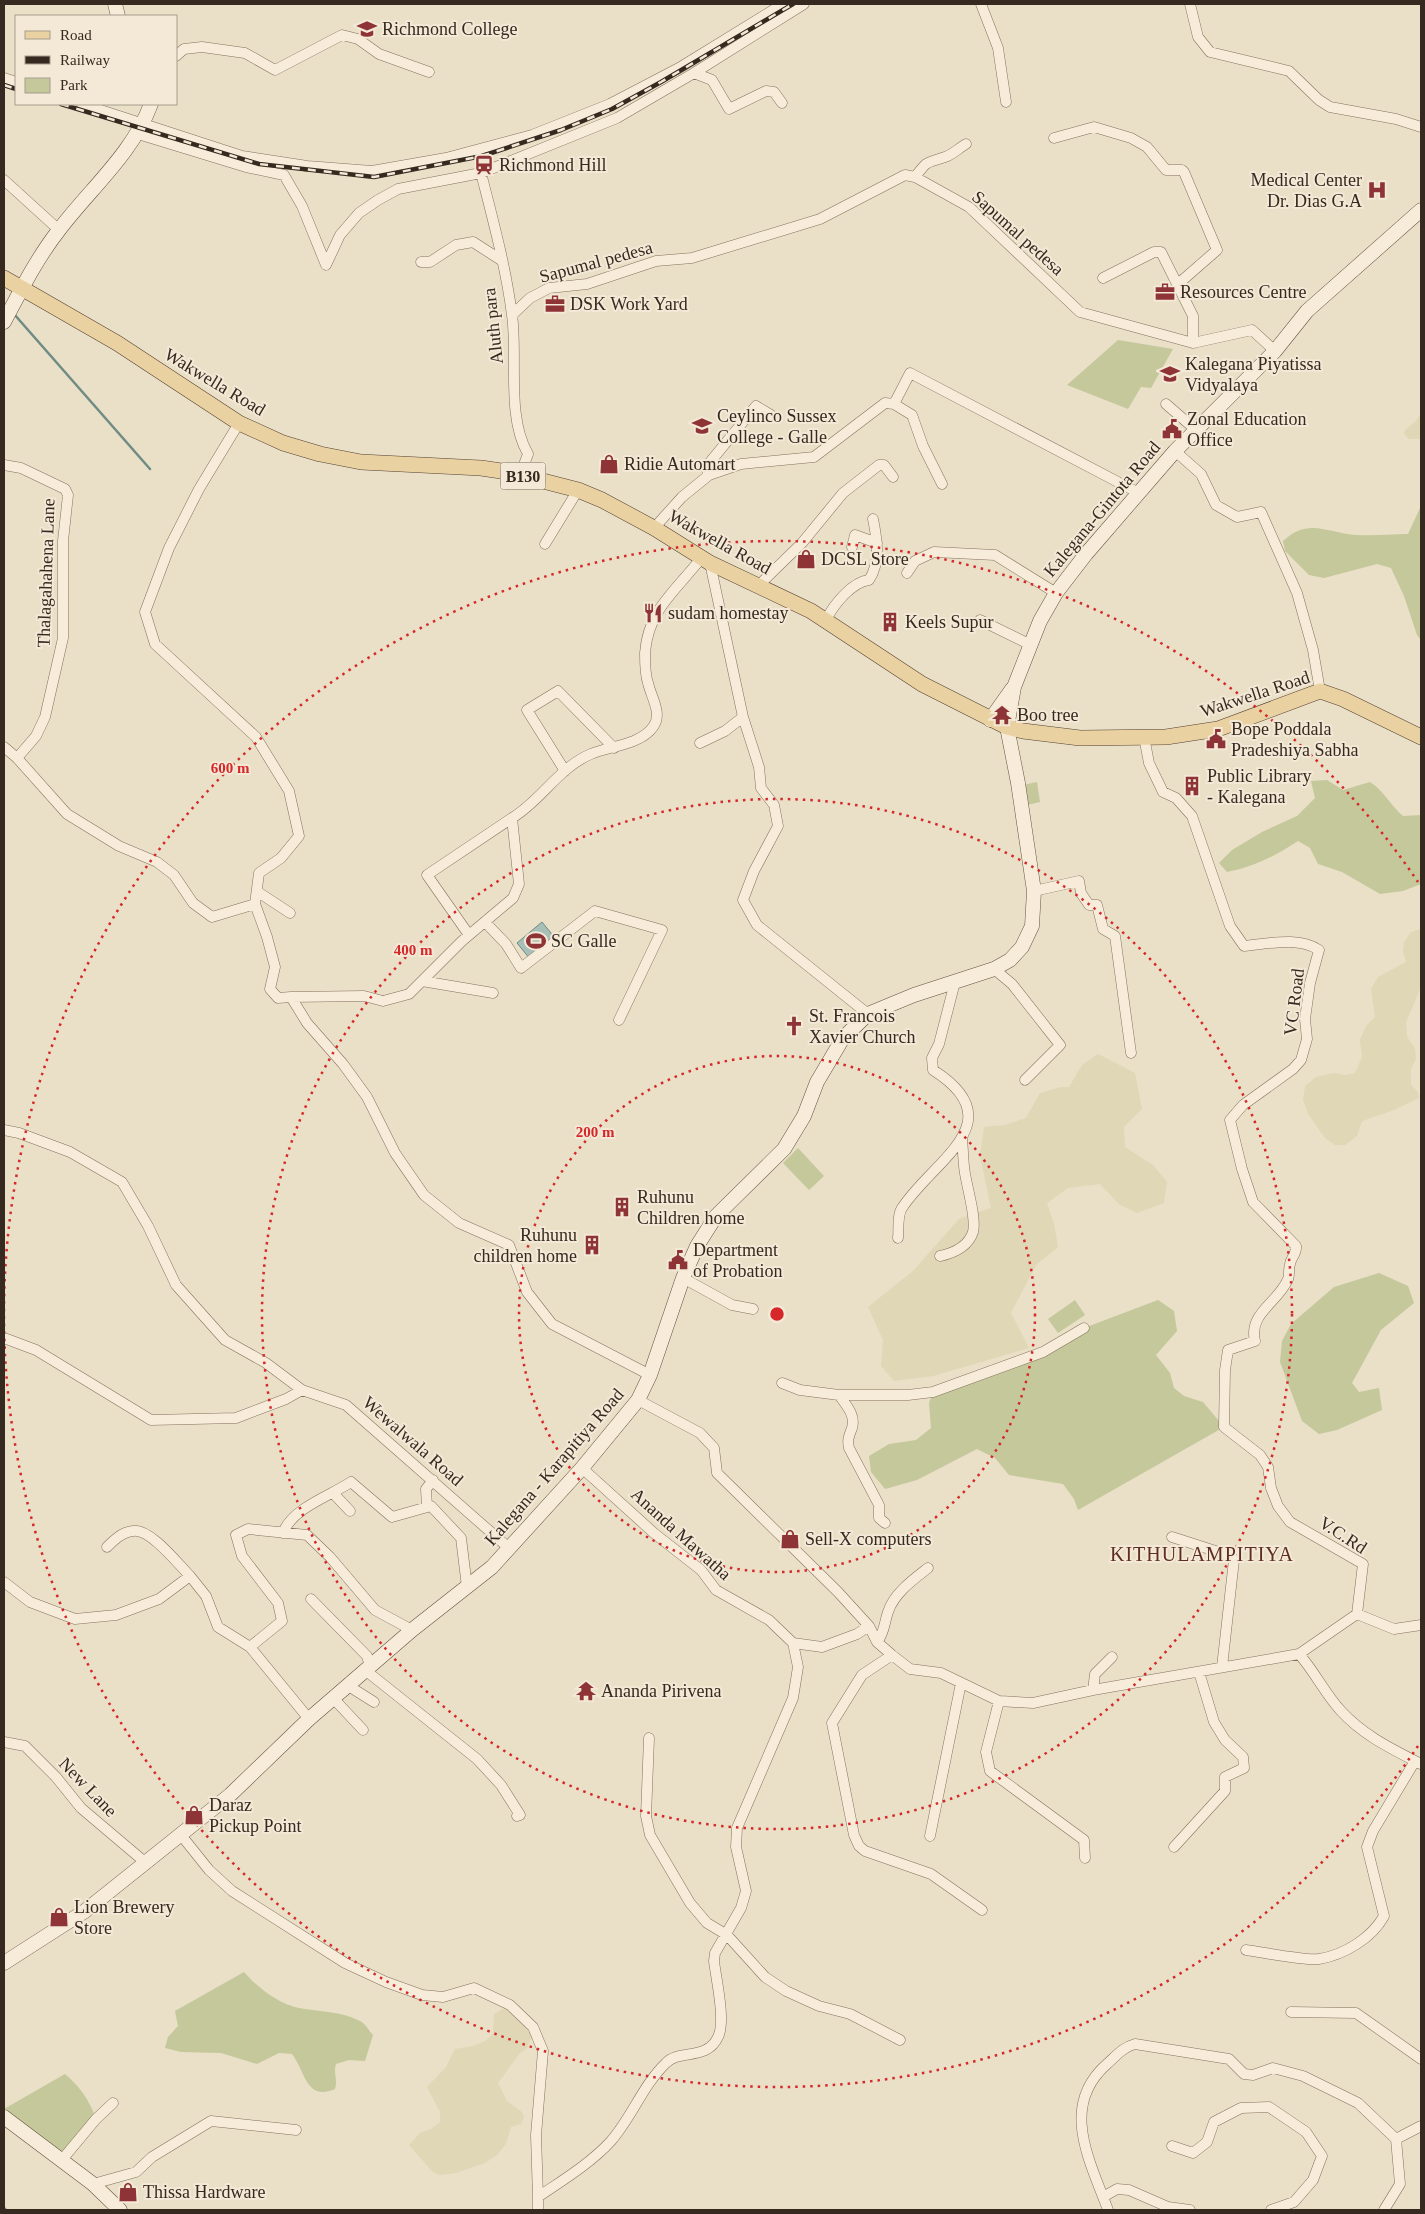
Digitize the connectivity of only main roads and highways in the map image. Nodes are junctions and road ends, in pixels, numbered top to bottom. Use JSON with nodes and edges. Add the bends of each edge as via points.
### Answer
{"nodes":[{"id":1,"x":151,"y":105,"type":"edge"},
{"id":2,"x":1421,"y":210,"type":"edge"},
{"id":3,"x":4,"y":278,"type":"edge"},
{"id":4,"x":22,"y":288,"type":"junction"},
{"id":5,"x":4,"y":322,"type":"edge"},
{"id":6,"x":1014,"y":687,"type":"junction"},
{"id":7,"x":990,"y":720,"type":"junction"},
{"id":8,"x":1007,"y":727,"type":"junction"},
{"id":9,"x":1421,"y":737,"type":"edge"},
{"id":10,"x":4,"y":1963,"type":"edge"},
{"id":11,"x":4,"y":2117,"type":"edge"},
{"id":12,"x":120,"y":2210,"type":"edge"}],
"edges":[{"from":1,"to":4,"type":"main road","via":[[141,129],[59,230]]},
{"from":2,"to":6,"type":"main road","name":"Kalegana-Gintota Road","via":[[1307,312],[1275,351],[1137,492],[1056,593],[1040,621]]},
{"from":3,"to":4,"type":"main road","name":"Wakwella Road","number":"B130"},
{"from":4,"to":5,"type":"main road"},
{"from":4,"to":7,"type":"main road","name":"Wakwella Road","number":"B130","via":[[117,343],[239,423],[283,443],[361,462],[481,468],[578,490],[602,500],[706,560],[826,620],[922,684]]},
{"from":6,"to":7,"type":"main road","name":"Kalegana-Gintota Road"},
{"from":6,"to":8,"type":"main road","name":"Kalegana-Gintota Road"},
{"from":7,"to":8,"type":"main road","name":"Wakwella Road","number":"B130"},
{"from":8,"to":9,"type":"main road","name":"Wakwella Road","number":"B130","via":[[1080,738],[1166,738],[1218,729],[1320,691]]},
{"from":8,"to":10,"type":"main road","name":"Kalegana - Karapitiya Road","via":[[1034,890],[1032,926],[1022,947],[1010,960],[994,969],[868,1014],[843,1038],[784,1149],[716,1216],[697,1246],[638,1400],[582,1468],[492,1567],[309,1718],[230,1795],[85,1911]]},
{"from":11,"to":12,"type":"main road","via":[[93,2184]]}]}
